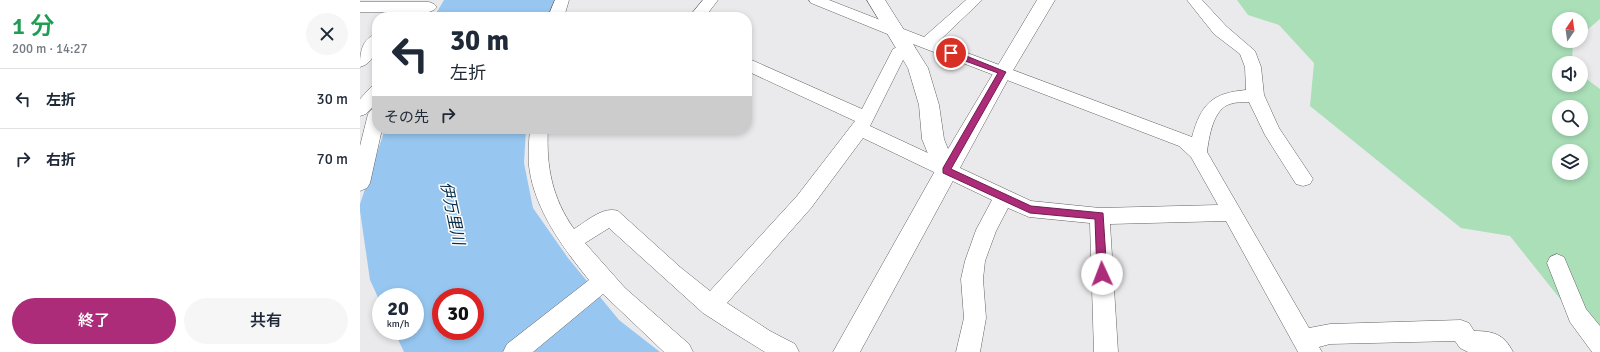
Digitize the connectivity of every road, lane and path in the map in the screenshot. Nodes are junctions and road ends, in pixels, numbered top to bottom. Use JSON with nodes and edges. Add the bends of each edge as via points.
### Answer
{"nodes":[{"id":1,"x":562,"y":0,"type":"edge"},
{"id":2,"x":711,"y":0,"type":"edge"},
{"id":3,"x":816,"y":0,"type":"edge"},
{"id":4,"x":876,"y":0,"type":"edge"},
{"id":5,"x":975,"y":0,"type":"edge"},
{"id":6,"x":1046,"y":0,"type":"edge"},
{"id":7,"x":1194,"y":0,"type":"edge"},
{"id":8,"x":360,"y":7,"type":"edge"},
{"id":9,"x":428,"y":8,"type":"edge"},
{"id":10,"x":397,"y":12,"type":"edge"},
{"id":11,"x":558,"y":12,"type":"edge"},
{"id":12,"x":701,"y":12,"type":"edge"},
{"id":13,"x":902,"y":40,"type":"junction"},
{"id":14,"x":926,"y":44,"type":"junction"},
{"id":15,"x":372,"y":46,"type":"edge"},
{"id":16,"x":360,"y":62,"type":"edge"},
{"id":17,"x":752,"y":67,"type":"edge"},
{"id":18,"x":1002,"y":72,"type":"junction"},
{"id":19,"x":1255,"y":95,"type":"junction"},
{"id":20,"x":372,"y":97,"type":"edge"},
{"id":21,"x":360,"y":110,"type":"edge"},
{"id":22,"x":863,"y":124,"type":"junction"},
{"id":23,"x":372,"y":134,"type":"edge"},
{"id":24,"x":539,"y":134,"type":"edge"},
{"id":25,"x":1198,"y":152,"type":"junction"},
{"id":26,"x":946,"y":171,"type":"junction"},
{"id":27,"x":1303,"y":179,"type":"dead end"},
{"id":28,"x":360,"y":183,"type":"edge"},
{"id":29,"x":1004,"y":197,"type":"junction"},
{"id":30,"x":1232,"y":213,"type":"junction"},
{"id":31,"x":1100,"y":216,"type":"junction"},
{"id":32,"x":571,"y":241,"type":"junction"},
{"id":33,"x":1557,"y":264,"type":"dead end"},
{"id":34,"x":604,"y":281,"type":"junction"},
{"id":35,"x":711,"y":306,"type":"junction"},
{"id":36,"x":1600,"y":344,"type":"edge"},
{"id":37,"x":1306,"y":346,"type":"edge"},
{"id":38,"x":515,"y":352,"type":"edge"},
{"id":39,"x":681,"y":352,"type":"edge"},
{"id":40,"x":787,"y":352,"type":"edge"},
{"id":41,"x":846,"y":352,"type":"edge"},
{"id":42,"x":968,"y":352,"type":"edge"},
{"id":43,"x":1106,"y":352,"type":"edge"},
{"id":44,"x":1501,"y":352,"type":"edge"}],
"edges":[{"from":1,"to":11,"type":"street"},
{"from":2,"to":12,"type":"street"},
{"from":3,"to":13,"type":"street"},
{"from":4,"to":13,"type":"street"},
{"from":5,"to":14,"type":"street"},
{"from":6,"to":18,"type":"street"},
{"from":7,"to":19,"type":"street","via":[[1220,30],[1247,51],[1253,67]]},
{"from":8,"to":10,"type":"street"},
{"from":9,"to":10,"type":"street"},
{"from":13,"to":14,"type":"street"},
{"from":13,"to":22,"type":"street","via":[[899,53]]},
{"from":13,"to":26,"type":"street","via":[[918,68],[929,105],[933,140]]},
{"from":14,"to":18,"type":"street"},
{"from":15,"to":16,"type":"street"},
{"from":17,"to":22,"type":"street"},
{"from":18,"to":25,"type":"street","via":[[1185,141]]},
{"from":18,"to":26,"type":"street"},
{"from":19,"to":25,"type":"street","via":[[1221,100],[1212,108],[1200,137]]},
{"from":19,"to":27,"type":"street","via":[[1271,130]]},
{"from":20,"to":21,"type":"street"},
{"from":22,"to":26,"type":"street"},
{"from":22,"to":35,"type":"street","via":[[804,202]]},
{"from":23,"to":28,"type":"street"},
{"from":24,"to":32,"type":"street","via":[[540,177],[554,213]]},
{"from":25,"to":30,"type":"street"},
{"from":26,"to":29,"type":"street"},
{"from":26,"to":41,"type":"street"},
{"from":29,"to":31,"type":"street","via":[[1030,209]]},
{"from":29,"to":42,"type":"street","via":[[986,230],[974,261],[972,279],[975,318]]},
{"from":30,"to":31,"type":"street"},
{"from":30,"to":37,"type":"street"},
{"from":31,"to":43,"type":"street"},
{"from":32,"to":34,"type":"street"},
{"from":32,"to":35,"type":"street","via":[[611,217],[665,268]]},
{"from":33,"to":36,"type":"street","via":[[1578,315]]},
{"from":34,"to":38,"type":"street"},
{"from":34,"to":39,"type":"street"},
{"from":35,"to":40,"type":"street"},
{"from":37,"to":44,"type":"street","via":[[1330,334],[1461,330],[1468,341],[1492,342]]}]}
